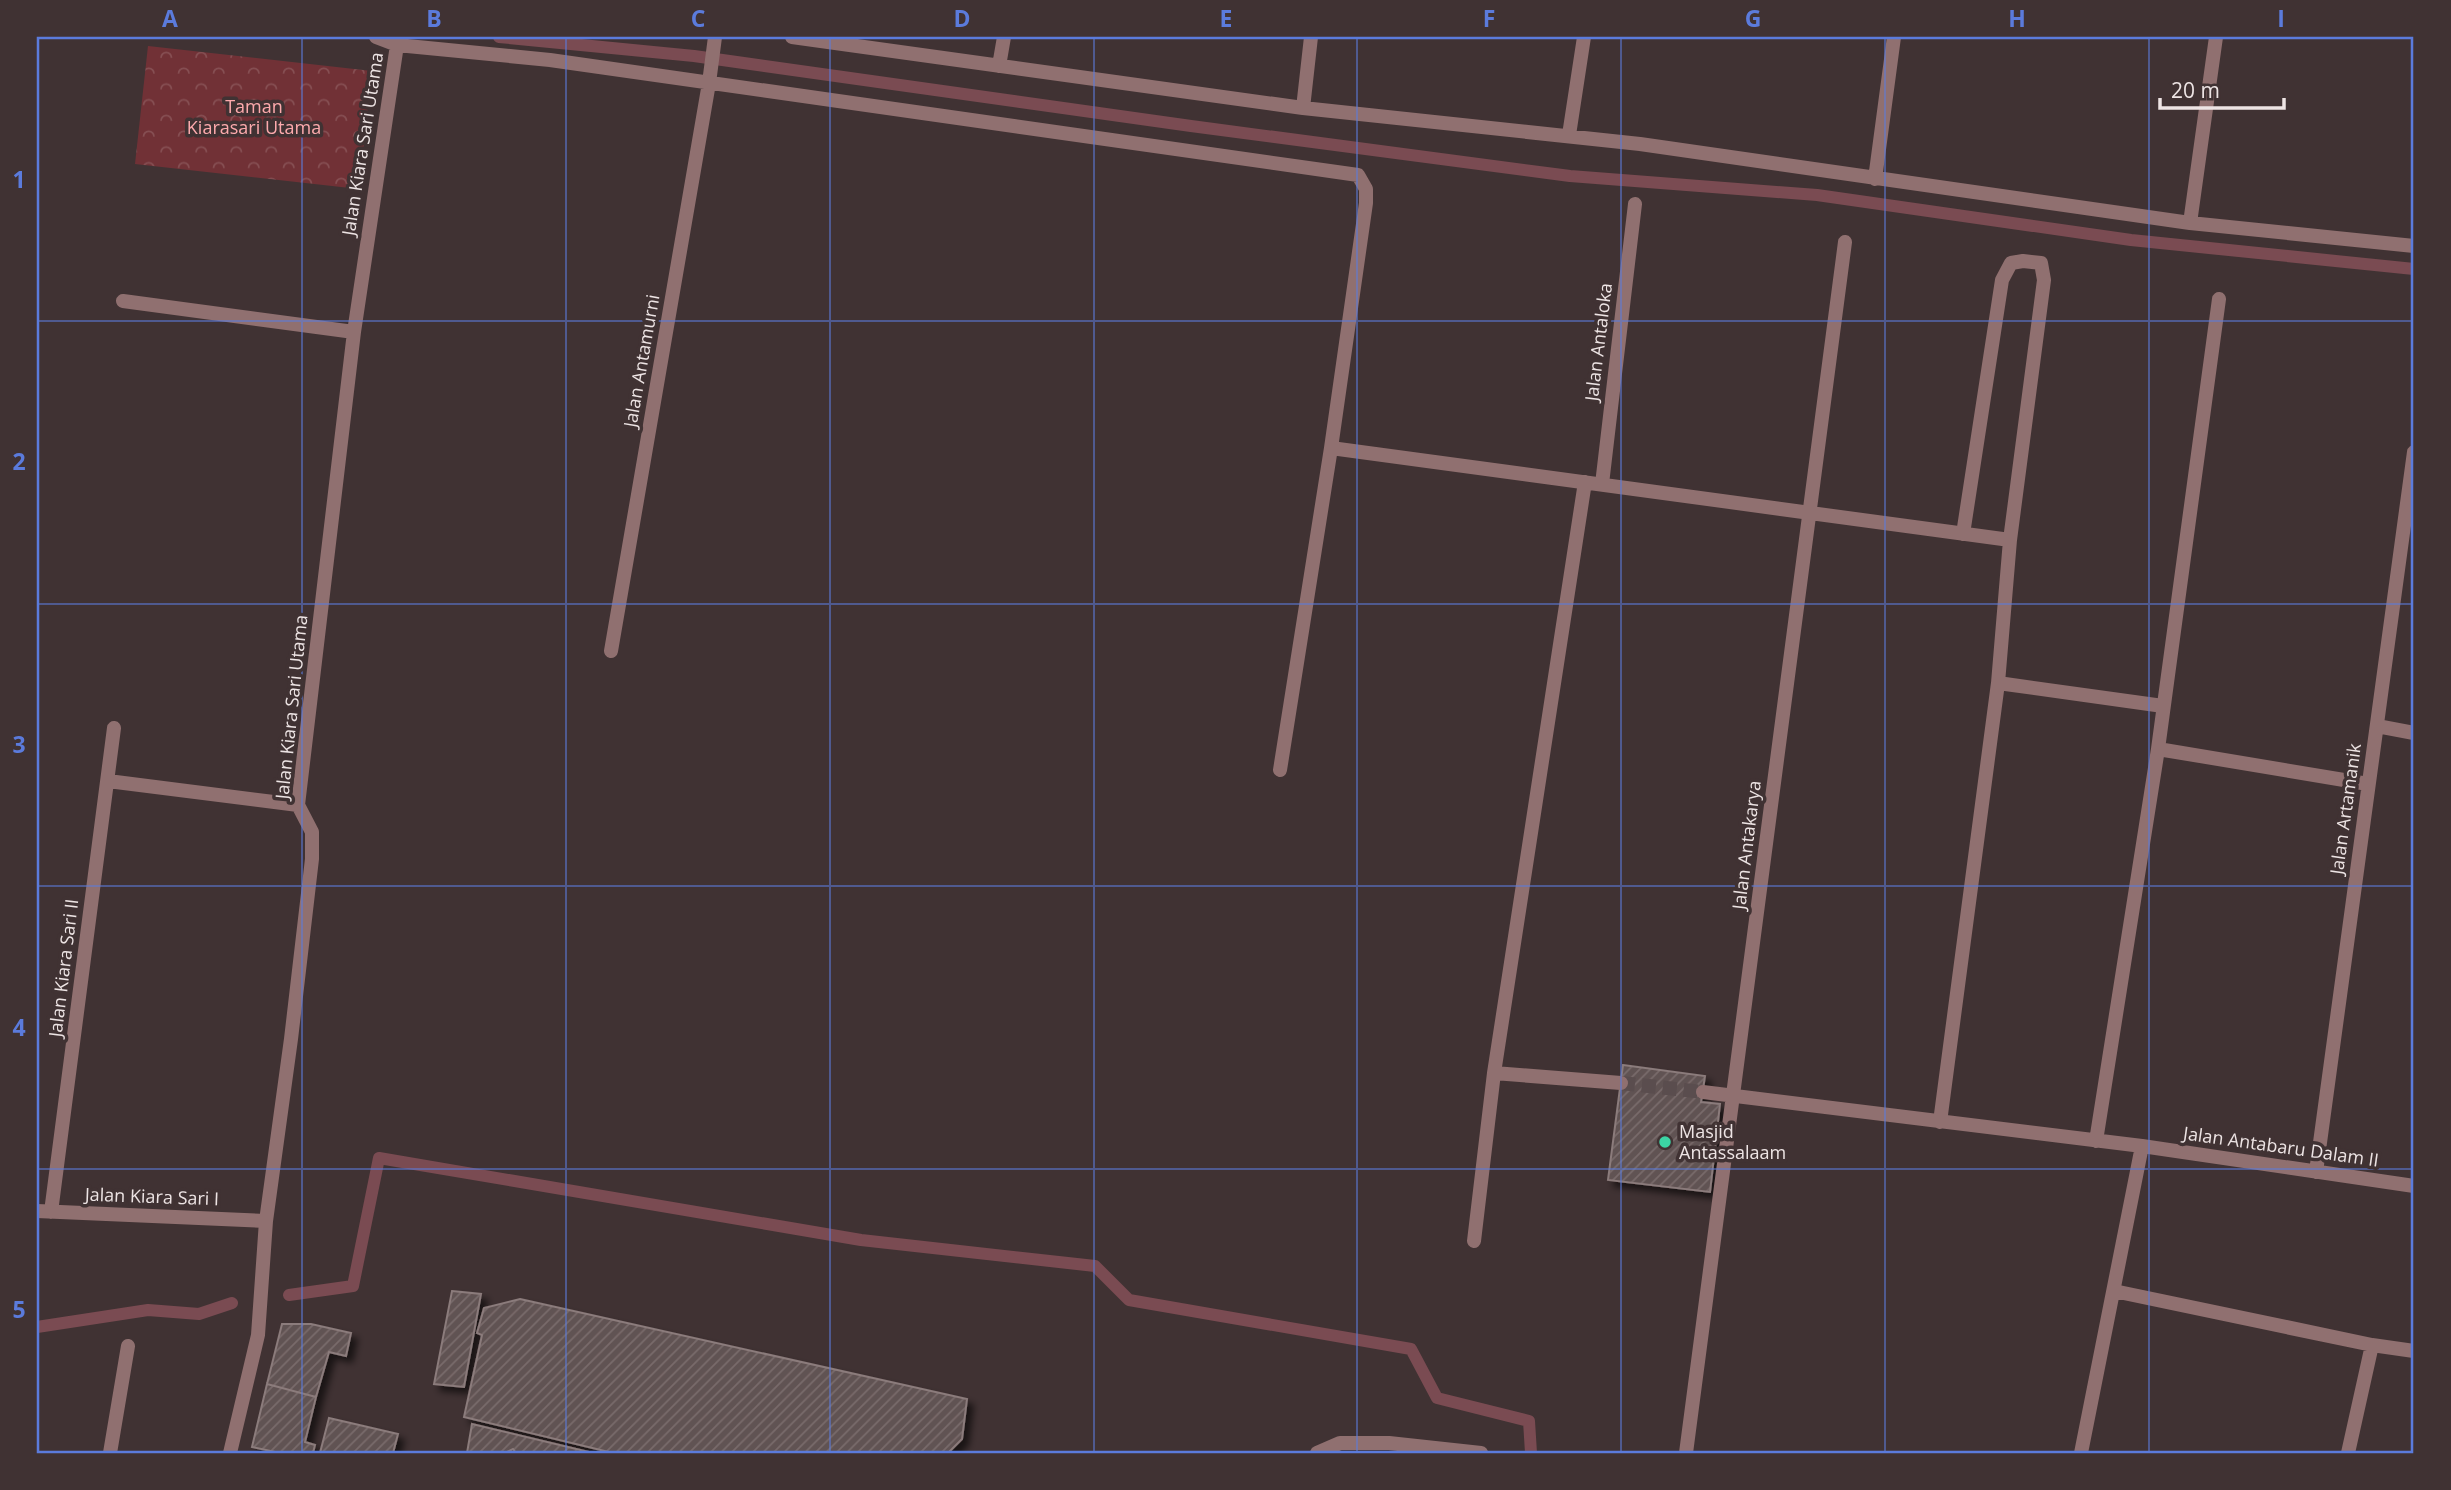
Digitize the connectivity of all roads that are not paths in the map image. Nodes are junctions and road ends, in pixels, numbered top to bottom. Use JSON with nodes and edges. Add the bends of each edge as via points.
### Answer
{"nodes":[{"id":1,"x":376,"y":37,"type":"edge"},
{"id":2,"x":715,"y":37,"type":"edge"},
{"id":3,"x":792,"y":37,"type":"edge"},
{"id":4,"x":1004,"y":37,"type":"edge"},
{"id":5,"x":1311,"y":37,"type":"edge"},
{"id":6,"x":1584,"y":37,"type":"edge"},
{"id":7,"x":1894,"y":37,"type":"edge"},
{"id":8,"x":2216,"y":37,"type":"edge"},
{"id":9,"x":442,"y":42,"type":"edge"},
{"id":10,"x":397,"y":45,"type":"junction"},
{"id":11,"x":999,"y":66,"type":"junction"},
{"id":12,"x":711,"y":69,"type":"junction"},
{"id":13,"x":1303,"y":108,"type":"junction"},
{"id":14,"x":1569,"y":135,"type":"junction"},
{"id":15,"x":1875,"y":179,"type":"junction"},
{"id":16,"x":1635,"y":204,"type":"dead end"},
{"id":17,"x":2190,"y":223,"type":"junction"},
{"id":18,"x":1845,"y":242,"type":"dead end"},
{"id":19,"x":2414,"y":246,"type":"edge"},
{"id":20,"x":2219,"y":299,"type":"dead end"},
{"id":21,"x":123,"y":301,"type":"dead end"},
{"id":22,"x":354,"y":332,"type":"junction"},
{"id":23,"x":1331,"y":448,"type":"junction"},
{"id":24,"x":2414,"y":452,"type":"edge"},
{"id":25,"x":1585,"y":482,"type":"junction"},
{"id":26,"x":1602,"y":484,"type":"junction"},
{"id":27,"x":1810,"y":512,"type":"junction"},
{"id":28,"x":1963,"y":534,"type":"junction"},
{"id":29,"x":2010,"y":540,"type":"junction"},
{"id":30,"x":611,"y":651,"type":"dead end"},
{"id":31,"x":1998,"y":683,"type":"junction"},
{"id":32,"x":2163,"y":706,"type":"junction"},
{"id":33,"x":2376,"y":726,"type":"junction"},
{"id":34,"x":114,"y":728,"type":"dead end"},
{"id":35,"x":2414,"y":733,"type":"edge"},
{"id":36,"x":2158,"y":748,"type":"junction"},
{"id":37,"x":1280,"y":770,"type":"dead end"},
{"id":38,"x":108,"y":780,"type":"junction"},
{"id":39,"x":2368,"y":784,"type":"junction"},
{"id":40,"x":298,"y":805,"type":"junction"},
{"id":41,"x":1494,"y":1073,"type":"junction"},
{"id":42,"x":1621,"y":1083,"type":"tunnel mouth"},
{"id":43,"x":1703,"y":1093,"type":"tunnel mouth"},
{"id":44,"x":1733,"y":1097,"type":"junction"},
{"id":45,"x":1940,"y":1122,"type":"junction"},
{"id":46,"x":2095,"y":1141,"type":"junction"},
{"id":47,"x":2143,"y":1146,"type":"junction"},
{"id":48,"x":2316,"y":1172,"type":"junction"},
{"id":49,"x":2414,"y":1186,"type":"edge"},
{"id":50,"x":44,"y":1212,"type":"edge"},
{"id":51,"x":266,"y":1221,"type":"junction"},
{"id":52,"x":1474,"y":1241,"type":"dead end"},
{"id":53,"x":2114,"y":1291,"type":"junction"},
{"id":54,"x":2372,"y":1345,"type":"junction"},
{"id":55,"x":128,"y":1346,"type":"dead end"},
{"id":56,"x":2414,"y":1351,"type":"edge"},
{"id":57,"x":110,"y":1453,"type":"edge"},
{"id":58,"x":230,"y":1453,"type":"edge"},
{"id":59,"x":1317,"y":1453,"type":"edge"},
{"id":60,"x":1481,"y":1453,"type":"edge"},
{"id":61,"x":1686,"y":1453,"type":"edge"},
{"id":62,"x":2081,"y":1453,"type":"edge"},
{"id":63,"x":2348,"y":1453,"type":"edge"}],
"edges":[{"from":1,"to":10,"type":"street"},
{"from":2,"to":12,"type":"street","name":"Jalan Antamurni"},
{"from":3,"to":11,"type":"street"},
{"from":4,"to":11,"type":"street"},
{"from":5,"to":13,"type":"street"},
{"from":6,"to":14,"type":"street"},
{"from":7,"to":15,"type":"street"},
{"from":8,"to":17,"type":"street"},
{"from":9,"to":10,"type":"street"},
{"from":9,"to":12,"type":"street","via":[[550,60]]},
{"from":10,"to":22,"type":"street","name":"Jalan Kiara Sari Utama"},
{"from":11,"to":13,"type":"street"},
{"from":12,"to":23,"type":"street","via":[[1358,175],[1366,190],[1366,203]]},
{"from":12,"to":30,"type":"street","name":"Jalan Antamurni"},
{"from":13,"to":14,"type":"street"},
{"from":14,"to":15,"type":"street"},
{"from":15,"to":17,"type":"street"},
{"from":16,"to":26,"type":"street","name":"Jalan Antaloka"},
{"from":17,"to":19,"type":"street"},
{"from":18,"to":27,"type":"street","name":"Jalan Antakarya"},
{"from":20,"to":32,"type":"street"},
{"from":21,"to":22,"type":"street"},
{"from":22,"to":40,"type":"street","name":"Jalan Kiara Sari Utama"},
{"from":23,"to":25,"type":"street"},
{"from":23,"to":37,"type":"street"},
{"from":24,"to":33,"type":"street","name":"Jalan Artamanik"},
{"from":25,"to":26,"type":"street"},
{"from":25,"to":41,"type":"street"},
{"from":26,"to":27,"type":"street"},
{"from":27,"to":28,"type":"street"},
{"from":27,"to":44,"type":"street","name":"Jalan Antakarya"},
{"from":28,"to":29,"type":"street"},
{"from":28,"to":29,"type":"street","via":[[2003,279],[2011,263],[2041,263],[2044,280]]},
{"from":29,"to":31,"type":"street"},
{"from":31,"to":32,"type":"street"},
{"from":31,"to":45,"type":"street"},
{"from":32,"to":36,"type":"street"},
{"from":33,"to":35,"type":"street"},
{"from":33,"to":39,"type":"street","name":"Jalan Artamanik"},
{"from":34,"to":38,"type":"street","name":"Jalan Kiara Sari II"},
{"from":36,"to":39,"type":"street"},
{"from":36,"to":46,"type":"street"},
{"from":38,"to":40,"type":"street"},
{"from":38,"to":50,"type":"street","name":"Jalan Kiara Sari II"},
{"from":39,"to":48,"type":"street","name":"Jalan Artamanik"},
{"from":40,"to":51,"type":"street","name":"Jalan Kiara Sari Utama","via":[[312,832],[312,859]]},
{"from":41,"to":42,"type":"street"},
{"from":41,"to":52,"type":"street"},
{"from":43,"to":44,"type":"street","name":"Jalan Antabaru Dalam II"},
{"from":44,"to":45,"type":"street","name":"Jalan Antabaru Dalam II"},
{"from":44,"to":61,"type":"street","name":"Jalan Antakarya"},
{"from":45,"to":46,"type":"street","name":"Jalan Antabaru Dalam II"},
{"from":46,"to":47,"type":"street","name":"Jalan Antabaru Dalam II"},
{"from":47,"to":48,"type":"street","name":"Jalan Antabaru Dalam II"},
{"from":47,"to":53,"type":"street"},
{"from":48,"to":49,"type":"street","name":"Jalan Antabaru Dalam II"},
{"from":50,"to":51,"type":"street","name":"Jalan Kiara Sari I"},
{"from":51,"to":58,"type":"street","name":"Jalan Kiara Sari Utama","via":[[258,1335]]},
{"from":53,"to":54,"type":"street"},
{"from":53,"to":62,"type":"street"},
{"from":54,"to":56,"type":"street"},
{"from":54,"to":63,"type":"street"},
{"from":55,"to":57,"type":"street"},
{"from":59,"to":60,"type":"street","via":[[1340,1443]]}]}
